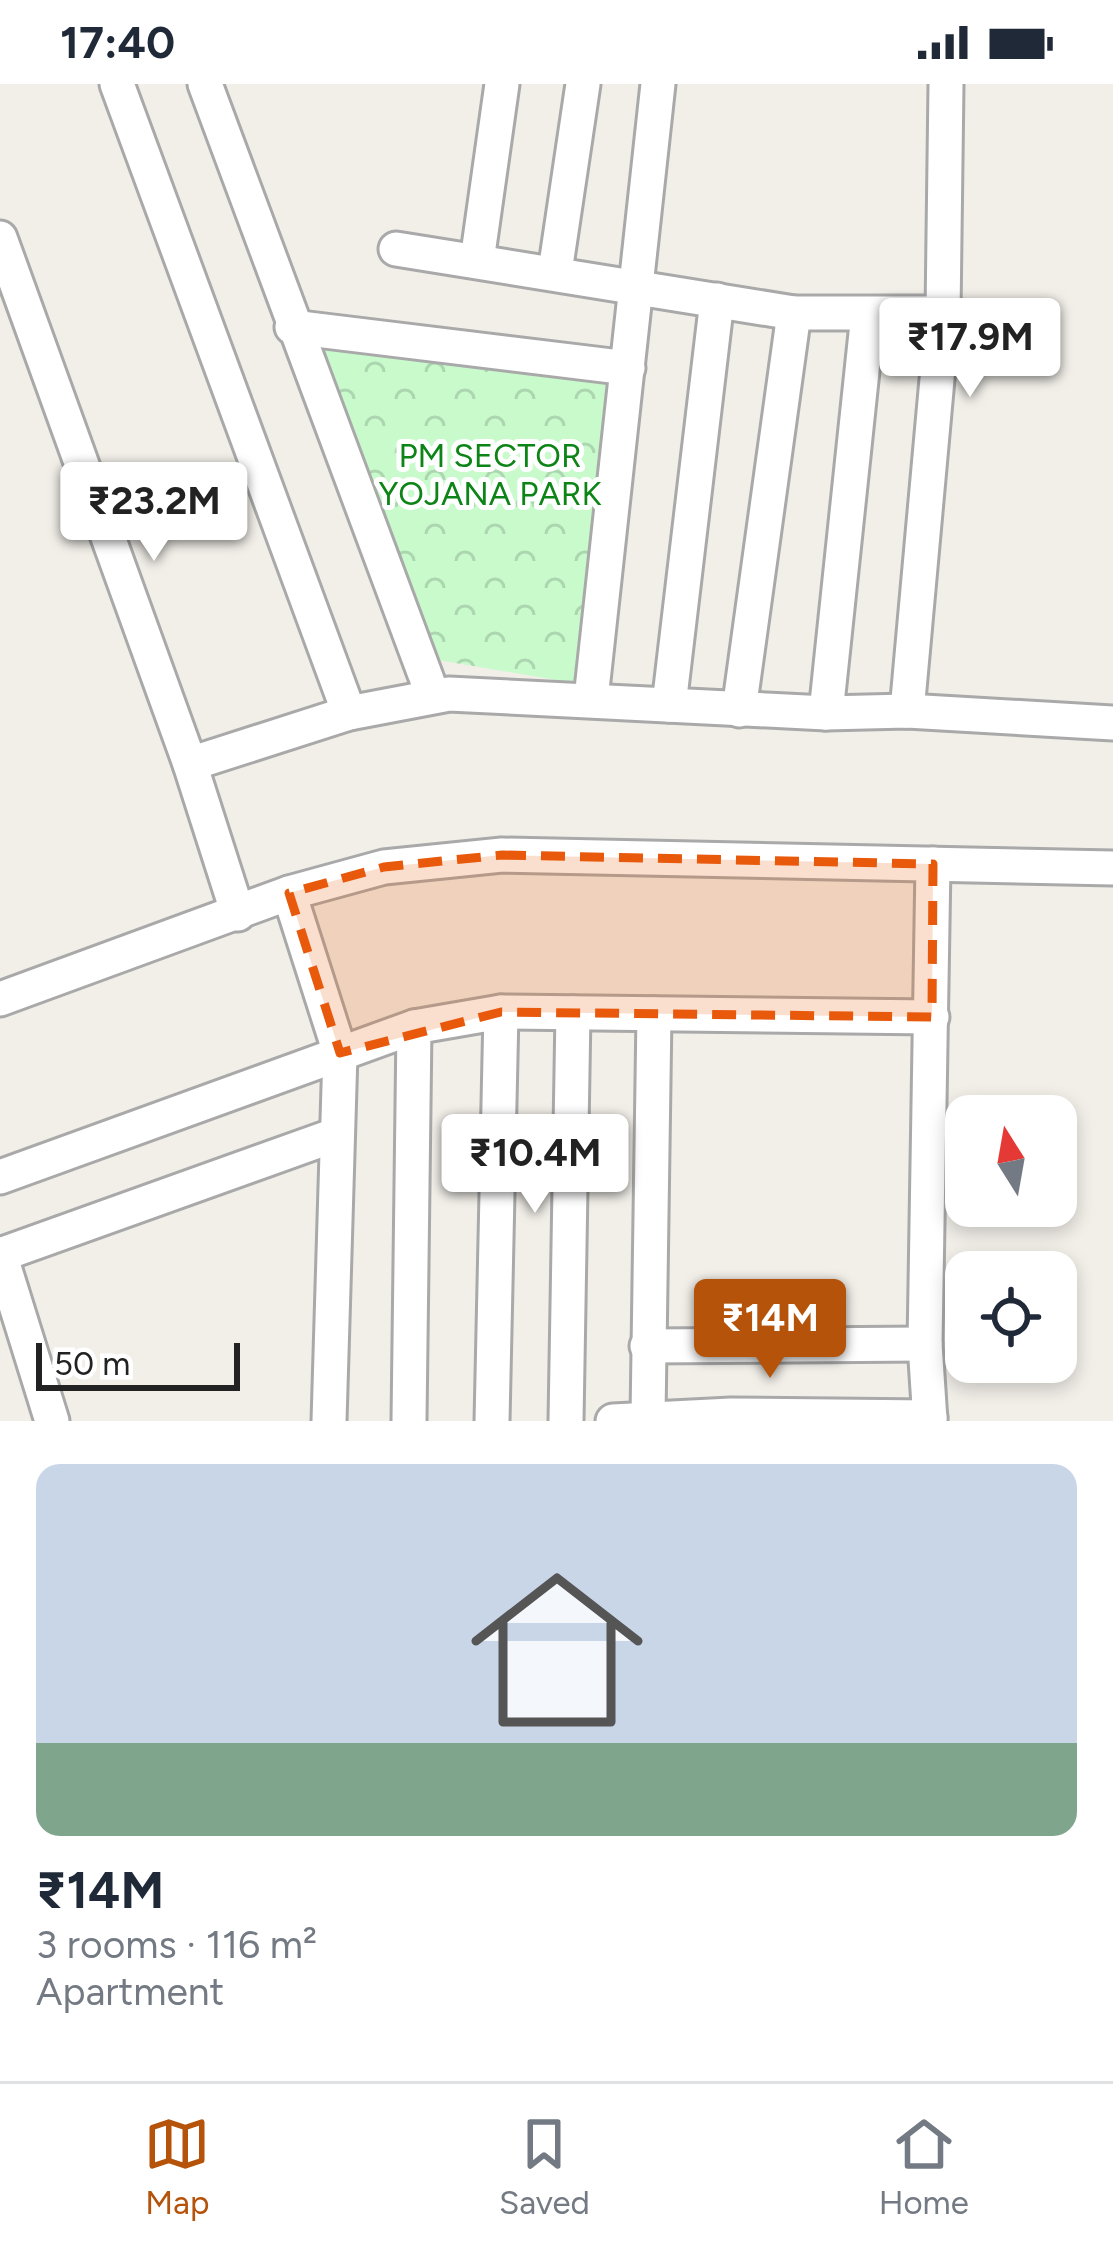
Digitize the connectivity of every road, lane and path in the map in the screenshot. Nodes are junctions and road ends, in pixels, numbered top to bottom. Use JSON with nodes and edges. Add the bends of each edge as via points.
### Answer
{"nodes":[{"id":1,"x":117,"y":84,"type":"edge"},
{"id":2,"x":205,"y":84,"type":"edge"},
{"id":3,"x":502,"y":84,"type":"edge"},
{"id":4,"x":583,"y":84,"type":"edge"},
{"id":5,"x":658,"y":84,"type":"edge"},
{"id":6,"x":946,"y":84,"type":"edge"},
{"id":7,"x":0,"y":238,"type":"edge"},
{"id":8,"x":396,"y":249,"type":"dead end"},
{"id":9,"x":477,"y":261,"type":"junction"},
{"id":10,"x":555,"y":272,"type":"junction"},
{"id":11,"x":637,"y":288,"type":"junction"},
{"id":12,"x":717,"y":300,"type":"junction"},
{"id":13,"x":794,"y":313,"type":"junction"},
{"id":14,"x":943,"y":313,"type":"junction"},
{"id":15,"x":868,"y":314,"type":"junction"},
{"id":16,"x":292,"y":327,"type":"junction"},
{"id":17,"x":628,"y":368,"type":"junction"},
{"id":18,"x":433,"y":696,"type":"junction"},
{"id":19,"x":590,"y":700,"type":"junction"},
{"id":20,"x":669,"y":705,"type":"junction"},
{"id":21,"x":739,"y":710,"type":"junction"},
{"id":22,"x":908,"y":711,"type":"junction"},
{"id":23,"x":349,"y":713,"type":"junction"},
{"id":24,"x":826,"y":713,"type":"junction"},
{"id":25,"x":1113,"y":723,"type":"edge"},
{"id":26,"x":190,"y":764,"type":"junction"},
{"id":27,"x":934,"y":864,"type":"junction"},
{"id":28,"x":1113,"y":868,"type":"edge"},
{"id":29,"x":289,"y":893,"type":"junction"},
{"id":30,"x":238,"y":914,"type":"junction"},
{"id":31,"x":0,"y":999,"type":"edge"},
{"id":32,"x":500,"y":1012,"type":"junction"},
{"id":33,"x":573,"y":1013,"type":"junction"},
{"id":34,"x":654,"y":1014,"type":"junction"},
{"id":35,"x":932,"y":1017,"type":"junction"},
{"id":36,"x":415,"y":1027,"type":"junction"},
{"id":37,"x":340,"y":1053,"type":"junction"},
{"id":38,"x":335,"y":1135,"type":"junction"},
{"id":39,"x":0,"y":1177,"type":"edge"},
{"id":40,"x":0,"y":1254,"type":"edge"},
{"id":41,"x":926,"y":1344,"type":"junction"},
{"id":42,"x":647,"y":1346,"type":"junction"},
{"id":43,"x":648,"y":1417,"type":"junction"},
{"id":44,"x":930,"y":1419,"type":"edge"},
{"id":45,"x":52,"y":1421,"type":"edge"},
{"id":46,"x":329,"y":1421,"type":"edge"},
{"id":47,"x":409,"y":1421,"type":"edge"},
{"id":48,"x":492,"y":1421,"type":"edge"},
{"id":49,"x":566,"y":1421,"type":"edge"},
{"id":50,"x":614,"y":1421,"type":"edge"}],
"edges":[{"from":1,"to":23,"type":"street"},
{"from":2,"to":16,"type":"street"},
{"from":3,"to":9,"type":"street"},
{"from":4,"to":10,"type":"street"},
{"from":5,"to":11,"type":"street"},
{"from":6,"to":14,"type":"street"},
{"from":7,"to":26,"type":"street"},
{"from":8,"to":9,"type":"street"},
{"from":9,"to":10,"type":"street"},
{"from":10,"to":11,"type":"street"},
{"from":11,"to":12,"type":"street"},
{"from":11,"to":17,"type":"street"},
{"from":12,"to":13,"type":"street"},
{"from":12,"to":20,"type":"street"},
{"from":13,"to":15,"type":"street"},
{"from":13,"to":21,"type":"street"},
{"from":14,"to":15,"type":"street"},
{"from":14,"to":22,"type":"street"},
{"from":15,"to":24,"type":"street"},
{"from":16,"to":17,"type":"street"},
{"from":16,"to":18,"type":"street"},
{"from":17,"to":19,"type":"street"},
{"from":18,"to":19,"type":"street"},
{"from":18,"to":23,"type":"street"},
{"from":19,"to":20,"type":"street"},
{"from":20,"to":21,"type":"street"},
{"from":21,"to":24,"type":"street"},
{"from":22,"to":24,"type":"street"},
{"from":22,"to":25,"type":"street"},
{"from":23,"to":26,"type":"street"},
{"from":26,"to":30,"type":"street"},
{"from":27,"to":28,"type":"street"},
{"from":27,"to":29,"type":"street","via":[[502,855],[384,867]]},
{"from":27,"to":35,"type":"street"},
{"from":29,"to":30,"type":"street"},
{"from":29,"to":37,"type":"street"},
{"from":30,"to":31,"type":"street"},
{"from":32,"to":33,"type":"street"},
{"from":32,"to":36,"type":"street"},
{"from":32,"to":48,"type":"street"},
{"from":33,"to":34,"type":"street"},
{"from":33,"to":49,"type":"street"},
{"from":34,"to":35,"type":"street"},
{"from":34,"to":42,"type":"street"},
{"from":35,"to":41,"type":"street"},
{"from":36,"to":37,"type":"street"},
{"from":36,"to":47,"type":"street"},
{"from":37,"to":38,"type":"street"},
{"from":37,"to":39,"type":"street"},
{"from":38,"to":40,"type":"street"},
{"from":38,"to":46,"type":"street"},
{"from":40,"to":45,"type":"street"},
{"from":41,"to":42,"type":"street"},
{"from":41,"to":44,"type":"street"},
{"from":42,"to":43,"type":"street"},
{"from":43,"to":44,"type":"street"},
{"from":43,"to":50,"type":"street"}]}
